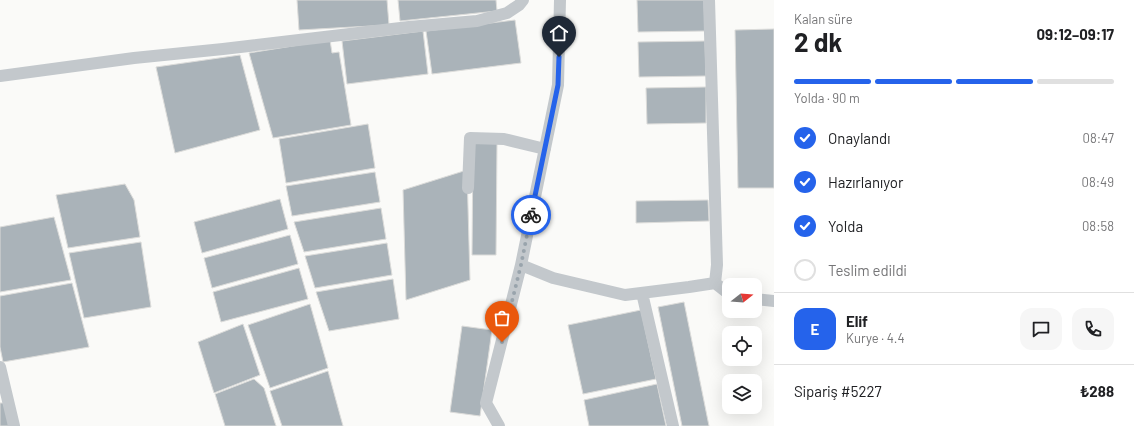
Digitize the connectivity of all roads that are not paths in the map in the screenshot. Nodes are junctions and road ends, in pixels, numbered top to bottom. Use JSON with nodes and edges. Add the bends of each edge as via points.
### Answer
{"nodes":[{"id":1,"x":523,"y":0,"type":"edge"},
{"id":2,"x":560,"y":0,"type":"edge"},
{"id":3,"x":709,"y":0,"type":"edge"},
{"id":4,"x":0,"y":76,"type":"edge"},
{"id":5,"x":545,"y":149,"type":"junction"},
{"id":6,"x":468,"y":188,"type":"dead end"},
{"id":7,"x":521,"y":265,"type":"junction"},
{"id":8,"x":715,"y":283,"type":"junction"},
{"id":9,"x":722,"y":288,"type":"edge"},
{"id":10,"x":642,"y":293,"type":"junction"},
{"id":11,"x":762,"y":300,"type":"edge"},
{"id":12,"x":774,"y":301,"type":"edge"},
{"id":13,"x":0,"y":367,"type":"edge"},
{"id":14,"x":14,"y":426,"type":"edge"},
{"id":15,"x":499,"y":426,"type":"edge"},
{"id":16,"x":673,"y":426,"type":"edge"}],
"edges":[{"from":1,"to":4,"type":"street","via":[[507,13],[477,21],[134,58]]},
{"from":2,"to":5,"type":"street","via":[[558,85]]},
{"from":3,"to":8,"type":"street","via":[[717,265]]},
{"from":5,"to":6,"type":"street","via":[[504,139],[470,138]]},
{"from":5,"to":7,"type":"street"},
{"from":7,"to":10,"type":"street","via":[[553,278],[625,295]]},
{"from":7,"to":15,"type":"street","via":[[486,403]]},
{"from":8,"to":9,"type":"street"},
{"from":8,"to":10,"type":"street"},
{"from":10,"to":16,"type":"street"},
{"from":11,"to":12,"type":"street"},
{"from":13,"to":14,"type":"street"}]}
